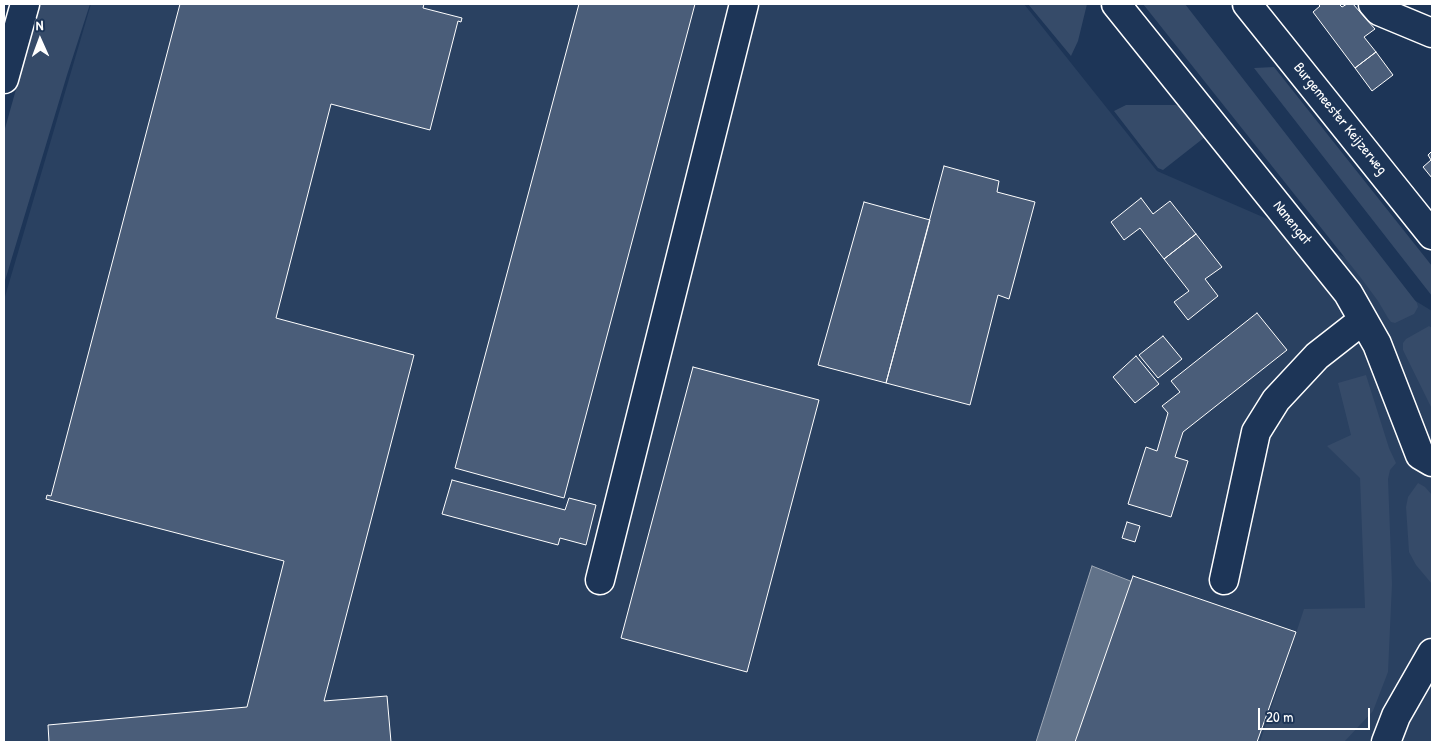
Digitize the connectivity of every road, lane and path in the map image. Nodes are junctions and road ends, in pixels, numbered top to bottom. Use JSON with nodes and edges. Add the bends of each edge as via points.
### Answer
{"nodes":[{"id":1,"x":26,"y":4,"type":"edge"},
{"id":2,"x":744,"y":4,"type":"edge"},
{"id":3,"x":1116,"y":4,"type":"edge"},
{"id":4,"x":1247,"y":4,"type":"edge"},
{"id":5,"x":1373,"y":4,"type":"edge"},
{"id":6,"x":1432,"y":33,"type":"edge"},
{"id":7,"x":4,"y":79,"type":"edge"},
{"id":8,"x":1432,"y":235,"type":"edge"},
{"id":9,"x":1363,"y":320,"type":"junction"},
{"id":10,"x":1432,"y":462,"type":"edge"},
{"id":11,"x":600,"y":580,"type":"dead end"},
{"id":12,"x":1224,"y":580,"type":"dead end"},
{"id":13,"x":1432,"y":653,"type":"edge"},
{"id":14,"x":1386,"y":741,"type":"edge"}],
"edges":[{"from":1,"to":7,"type":"street"},
{"from":2,"to":11,"type":"street"},
{"from":3,"to":9,"type":"street","name":"Nanengat","via":[[1348,293]]},
{"from":4,"to":8,"type":"street","name":"Burgemeester Keijzerweg"},
{"from":5,"to":6,"type":"street","via":[[1379,11]]},
{"from":9,"to":10,"type":"street","name":"Nanengat","via":[[1377,344],[1420,455]]},
{"from":9,"to":12,"type":"street","via":[[1317,356],[1276,400],[1256,432]]},
{"from":13,"to":14,"type":"street","via":[[1396,716]]}]}
